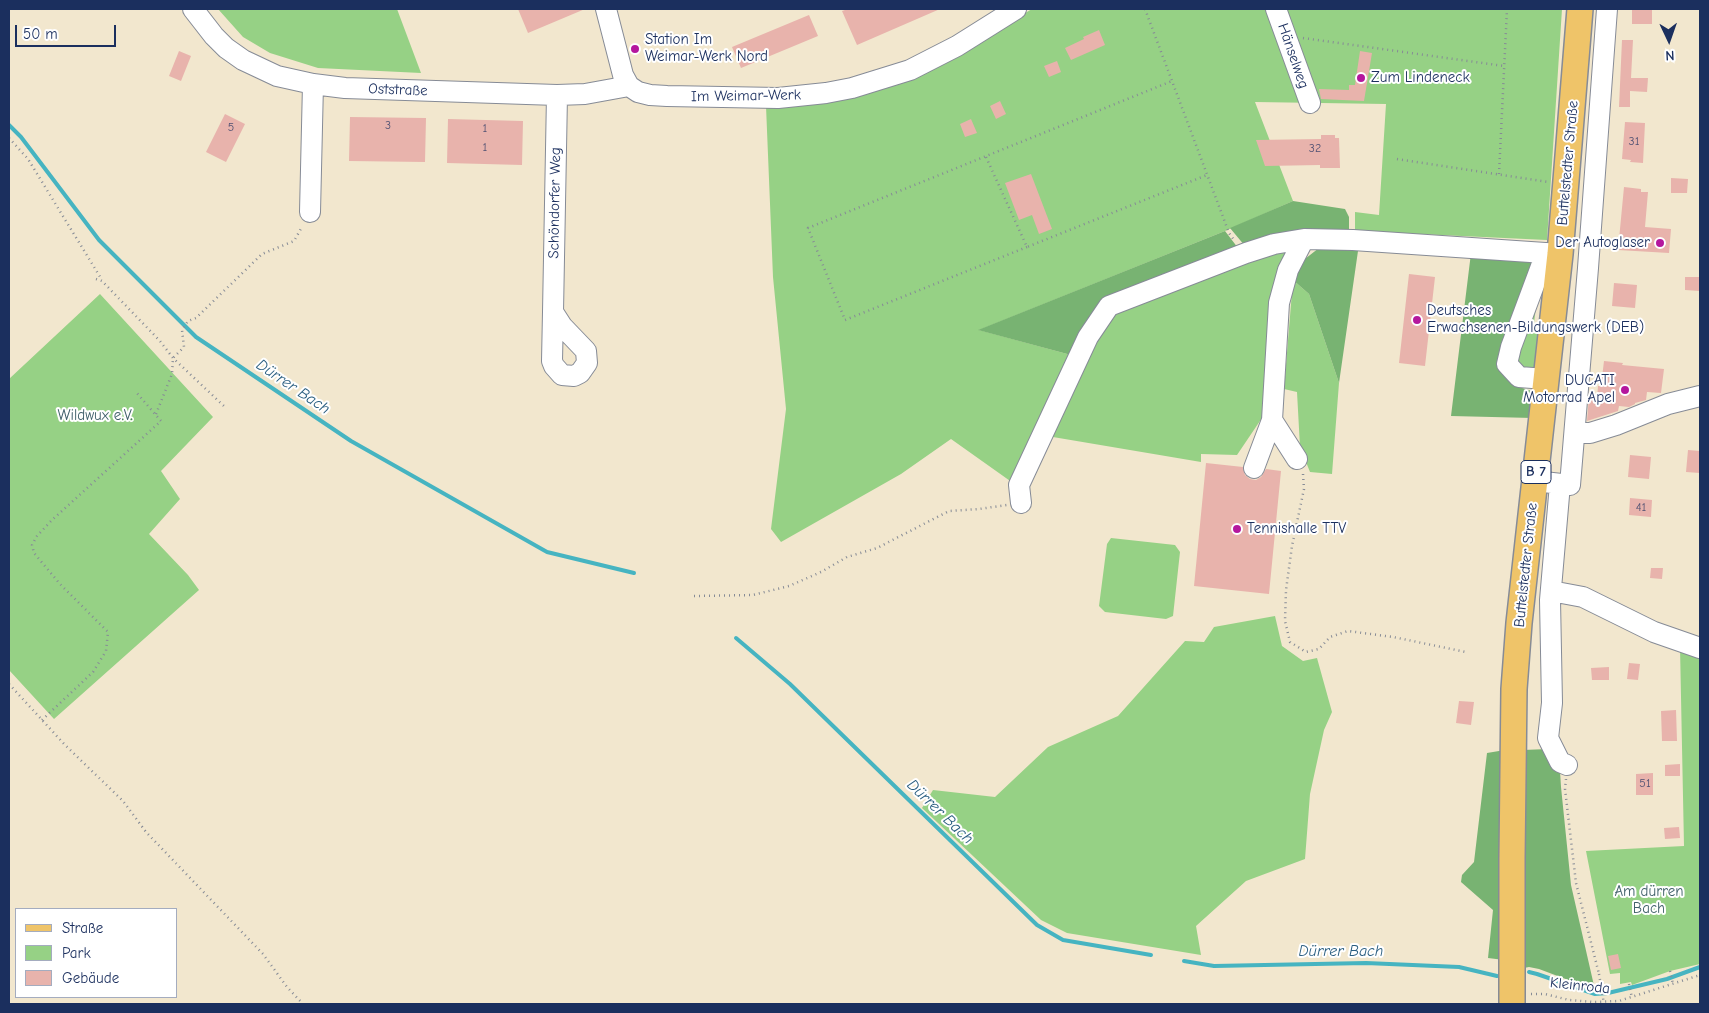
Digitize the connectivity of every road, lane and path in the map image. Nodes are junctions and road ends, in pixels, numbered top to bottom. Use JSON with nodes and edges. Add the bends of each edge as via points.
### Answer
{"nodes":[{"id":1,"x":193,"y":9,"type":"edge"},
{"id":2,"x":606,"y":9,"type":"edge"},
{"id":3,"x":1016,"y":9,"type":"edge"},
{"id":4,"x":1146,"y":9,"type":"edge"},
{"id":5,"x":1276,"y":9,"type":"edge"},
{"id":6,"x":1507,"y":9,"type":"edge"},
{"id":7,"x":1580,"y":9,"type":"edge"},
{"id":8,"x":1607,"y":9,"type":"edge"},
{"id":9,"x":1286,"y":35,"type":"junction"},
{"id":10,"x":1504,"y":66,"type":"junction"},
{"id":11,"x":1172,"y":81,"type":"junction"},
{"id":12,"x":314,"y":84,"type":"junction"},
{"id":13,"x":629,"y":86,"type":"junction"},
{"id":14,"x":557,"y":95,"type":"junction"},
{"id":15,"x":1310,"y":103,"type":"dead end"},
{"id":16,"x":9,"y":138,"type":"edge"},
{"id":17,"x":986,"y":156,"type":"junction"},
{"id":18,"x":1397,"y":159,"type":"dead end"},
{"id":19,"x":1498,"y":174,"type":"junction"},
{"id":20,"x":1207,"y":175,"type":"junction"},
{"id":21,"x":1554,"y":183,"type":"dead end"},
{"id":22,"x":310,"y":212,"type":"joint"},
{"id":23,"x":1226,"y":225,"type":"dead end"},
{"id":24,"x":1304,"y":240,"type":"junction"},
{"id":25,"x":1027,"y":247,"type":"junction"},
{"id":26,"x":1553,"y":253,"type":"junction"},
{"id":27,"x":96,"y":279,"type":"dead end"},
{"id":28,"x":102,"y":281,"type":"junction"},
{"id":29,"x":552,"y":312,"type":"dead end"},
{"id":30,"x":173,"y":358,"type":"junction"},
{"id":31,"x":1546,"y":380,"type":"junction"},
{"id":32,"x":136,"y":392,"type":"dead end"},
{"id":33,"x":1700,"y":396,"type":"edge"},
{"id":34,"x":226,"y":408,"type":"dead end"},
{"id":35,"x":156,"y":414,"type":"junction"},
{"id":36,"x":1272,"y":420,"type":"junction"},
{"id":37,"x":1576,"y":433,"type":"junction"},
{"id":38,"x":1296,"y":458,"type":"joint"},
{"id":39,"x":1254,"y":468,"type":"dead end"},
{"id":40,"x":1535,"y":482,"type":"junction"},
{"id":41,"x":1560,"y":484,"type":"junction"},
{"id":42,"x":1021,"y":502,"type":"joint"},
{"id":43,"x":1551,"y":591,"type":"junction"},
{"id":44,"x":694,"y":596,"type":"dead end"},
{"id":45,"x":1700,"y":648,"type":"edge"},
{"id":46,"x":1466,"y":652,"type":"dead end"},
{"id":47,"x":9,"y":684,"type":"edge"},
{"id":48,"x":42,"y":720,"type":"junction"},
{"id":49,"x":1566,"y":766,"type":"dead end"},
{"id":50,"x":1576,"y":883,"type":"dead end"},
{"id":51,"x":1670,"y":971,"type":"dead end"},
{"id":52,"x":1700,"y":975,"type":"edge"},
{"id":53,"x":1629,"y":984,"type":"dead end"},
{"id":54,"x":1673,"y":984,"type":"junction"},
{"id":55,"x":1632,"y":998,"type":"junction"},
{"id":56,"x":1512,"y":999,"type":"edge"},
{"id":57,"x":303,"y":1004,"type":"edge"},
{"id":58,"x":1604,"y":1004,"type":"edge"}],
"edges":[{"from":1,"to":12,"type":"street","name":"Oststraße","via":[[214,36],[242,60],[277,76]]},
{"from":2,"to":13,"type":"street","via":[[618,59]]},
{"from":3,"to":13,"type":"street","name":"Im Weimar-Werk","via":[[957,46],[910,70],[852,88],[769,98],[650,95]]},
{"from":4,"to":11,"type":"path"},
{"from":5,"to":9,"type":"street","name":"Hänselweg"},
{"from":6,"to":10,"type":"path"},
{"from":7,"to":26,"type":"main road","name":"Buttelstedter Straße","number":"B 7"},
{"from":8,"to":37,"type":"street"},
{"from":9,"to":10,"type":"path"},
{"from":9,"to":15,"type":"street","name":"Hänselweg"},
{"from":10,"to":19,"type":"path"},
{"from":11,"to":17,"type":"path"},
{"from":11,"to":20,"type":"path"},
{"from":12,"to":14,"type":"street","name":"Oststraße","via":[[345,88]]},
{"from":12,"to":22,"type":"street"},
{"from":13,"to":14,"type":"street","name":"Oststraße"},
{"from":14,"to":29,"type":"street","name":"Schöndorfer Weg"},
{"from":16,"to":28,"type":"path","via":[[28,159]]},
{"from":17,"to":25,"type":"path"},
{"from":17,"to":25,"type":"path","via":[[808,228],[845,320]]},
{"from":18,"to":19,"type":"path"},
{"from":19,"to":21,"type":"path"},
{"from":20,"to":23,"type":"path"},
{"from":20,"to":25,"type":"path"},
{"from":22,"to":30,"type":"path","via":[[294,241],[262,254],[196,318],[188,321],[183,328],[184,347]]},
{"from":24,"to":26,"type":"street","via":[[1353,240]]},
{"from":24,"to":36,"type":"street","via":[[1288,270],[1279,303]]},
{"from":24,"to":42,"type":"street","via":[[1274,244],[1246,253],[1109,306],[1088,337],[1019,485]]},
{"from":26,"to":31,"type":"main road","name":"Buttelstedter Straße","number":"B 7"},
{"from":26,"to":31,"type":"street","via":[[1510,347],[1507,364],[1518,377]]},
{"from":27,"to":28,"type":"path"},
{"from":28,"to":30,"type":"path"},
{"from":30,"to":34,"type":"path"},
{"from":30,"to":35,"type":"path","via":[[172,374]]},
{"from":31,"to":40,"type":"main road","name":"Buttelstedter Straße","number":"B 7"},
{"from":32,"to":35,"type":"path"},
{"from":33,"to":37,"type":"street","via":[[1668,404],[1616,426]]},
{"from":35,"to":48,"type":"path","via":[[160,421],[52,520],[32,545],[34,553],[60,584],[108,632],[106,651],[93,672]]},
{"from":36,"to":38,"type":"street"},
{"from":36,"to":39,"type":"street"},
{"from":37,"to":41,"type":"street","via":[[1570,485]]},
{"from":38,"to":46,"type":"path","via":[[1303,472],[1304,489],[1286,590],[1285,622],[1290,642],[1306,652],[1319,650],[1330,637],[1348,631]]},
{"from":40,"to":41,"type":"street"},
{"from":40,"to":56,"type":"main road","name":"Buttelstedter Straße","number":"B 7","via":[[1514,690]]},
{"from":41,"to":43,"type":"street","name":"Buttelstedter Straße"},
{"from":42,"to":44,"type":"path","via":[[949,511],[877,548],[847,557],[788,586],[753,595]]},
{"from":43,"to":45,"type":"street","via":[[1583,597],[1654,632]]},
{"from":43,"to":49,"type":"street","name":"Buttelstedter Straße","via":[[1552,702],[1548,738],[1560,762]]},
{"from":47,"to":48,"type":"path"},
{"from":48,"to":57,"type":"path","via":[[123,801],[146,832],[263,954]]},
{"from":50,"to":58,"type":"path","bridge":true},
{"from":51,"to":54,"type":"path"},
{"from":52,"to":54,"type":"path","name":"Kleinroda"},
{"from":53,"to":55,"type":"path"},
{"from":54,"to":55,"type":"path","name":"Kleinroda"},
{"from":55,"to":56,"type":"path","name":"Kleinroda","via":[[1619,1002],[1593,1002],[1545,994]]}]}
